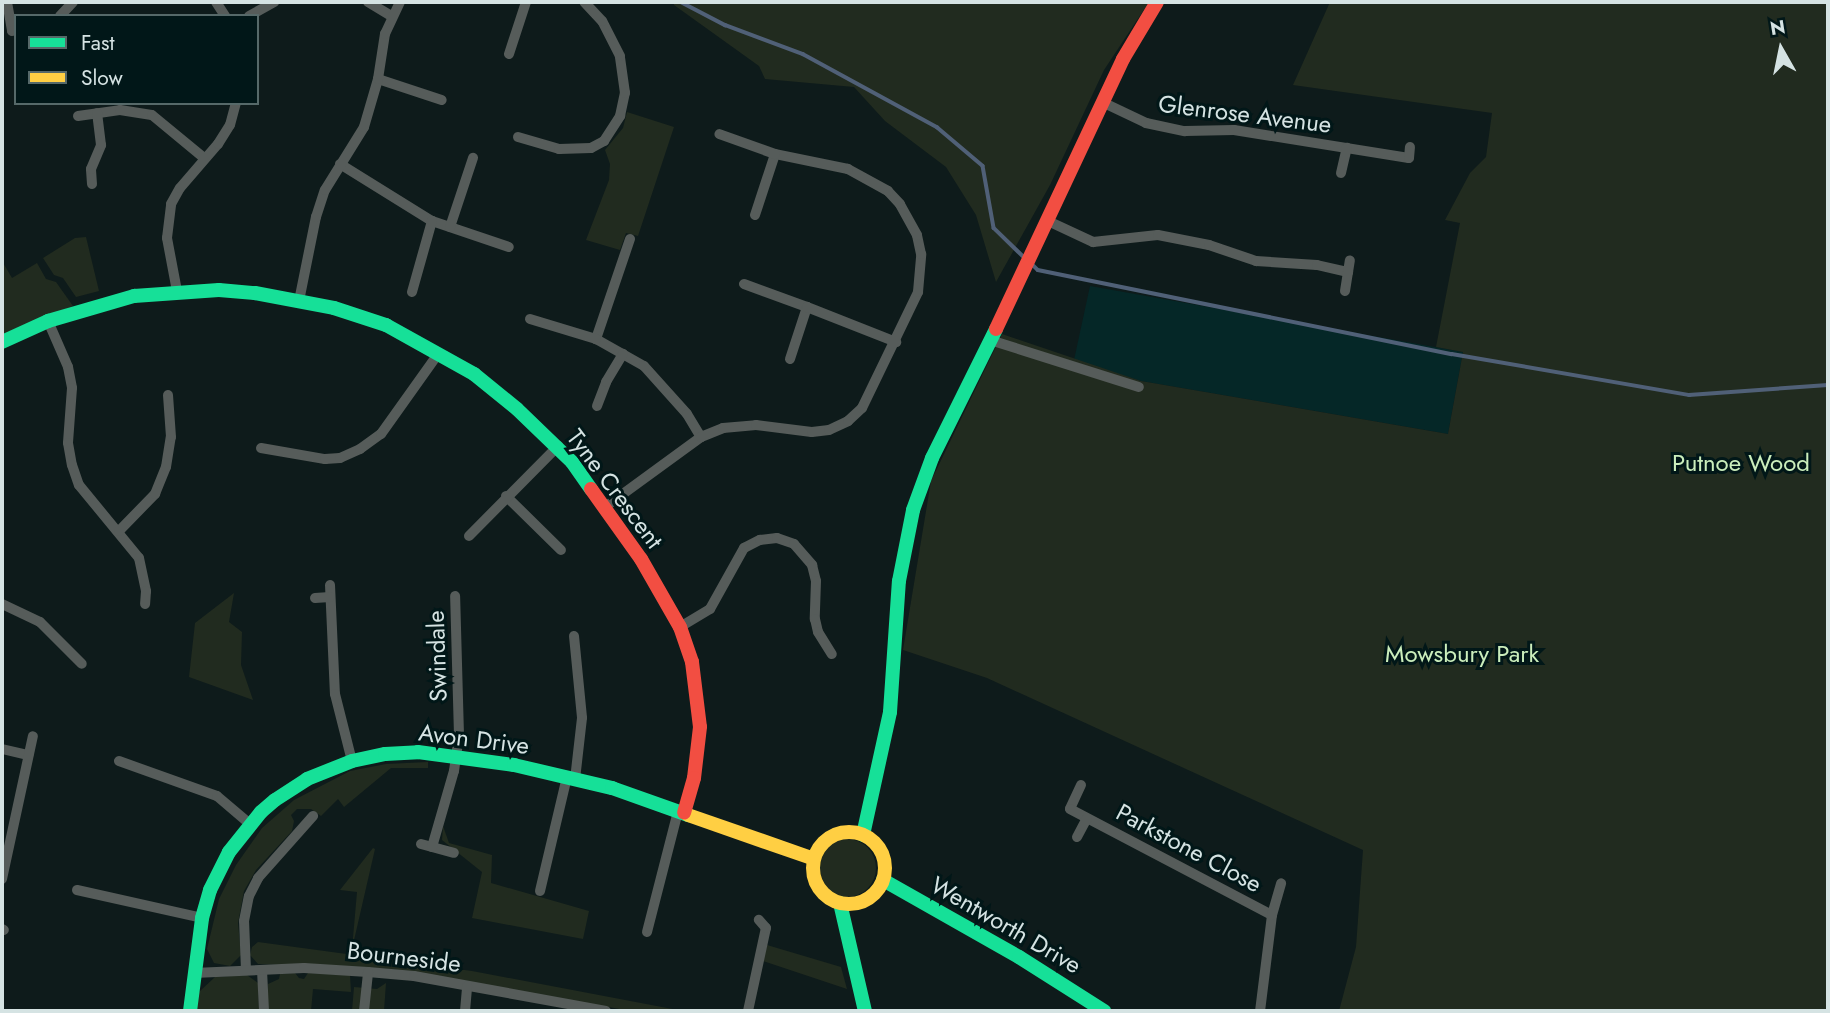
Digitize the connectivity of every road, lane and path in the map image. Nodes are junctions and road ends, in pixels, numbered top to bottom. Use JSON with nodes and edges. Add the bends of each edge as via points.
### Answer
{"nodes":[{"id":1,"x":7,"y":2,"type":"edge"},
{"id":2,"x":274,"y":2,"type":"edge"},
{"id":3,"x":368,"y":2,"type":"edge"},
{"id":4,"x":400,"y":2,"type":"edge"},
{"id":5,"x":526,"y":2,"type":"edge"},
{"id":6,"x":584,"y":2,"type":"edge"},
{"id":7,"x":1157,"y":2,"type":"edge"},
{"id":8,"x":253,"y":14,"type":"edge"},
{"id":9,"x":391,"y":16,"type":"junction"},
{"id":10,"x":14,"y":30,"type":"edge"},
{"id":11,"x":509,"y":54,"type":"dead end"},
{"id":12,"x":379,"y":79,"type":"junction"},
{"id":13,"x":442,"y":100,"type":"dead end"},
{"id":14,"x":1101,"y":102,"type":"junction"},
{"id":15,"x":235,"y":105,"type":"edge"},
{"id":16,"x":97,"y":113,"type":"junction"},
{"id":17,"x":78,"y":116,"type":"dead end"},
{"id":18,"x":719,"y":134,"type":"dead end"},
{"id":19,"x":517,"y":137,"type":"dead end"},
{"id":20,"x":1410,"y":147,"type":"dead end"},
{"id":21,"x":1346,"y":148,"type":"junction"},
{"id":22,"x":775,"y":154,"type":"junction"},
{"id":23,"x":204,"y":158,"type":"junction"},
{"id":24,"x":473,"y":158,"type":"dead end"},
{"id":25,"x":340,"y":164,"type":"junction"},
{"id":26,"x":1341,"y":173,"type":"dead end"},
{"id":27,"x":92,"y":184,"type":"dead end"},
{"id":28,"x":755,"y":215,"type":"dead end"},
{"id":29,"x":432,"y":221,"type":"junction"},
{"id":30,"x":1048,"y":221,"type":"junction"},
{"id":31,"x":450,"y":227,"type":"junction"},
{"id":32,"x":630,"y":239,"type":"dead end"},
{"id":33,"x":509,"y":247,"type":"dead end"},
{"id":34,"x":1350,"y":260,"type":"dead end"},
{"id":35,"x":1348,"y":272,"type":"junction"},
{"id":36,"x":744,"y":284,"type":"dead end"},
{"id":37,"x":177,"y":291,"type":"junction"},
{"id":38,"x":1345,"y":291,"type":"dead end"},
{"id":39,"x":412,"y":292,"type":"dead end"},
{"id":40,"x":299,"y":301,"type":"junction"},
{"id":41,"x":807,"y":307,"type":"junction"},
{"id":42,"x":530,"y":319,"type":"dead end"},
{"id":43,"x":48,"y":321,"type":"junction"},
{"id":44,"x":596,"y":339,"type":"junction"},
{"id":45,"x":990,"y":340,"type":"junction"},
{"id":46,"x":2,"y":342,"type":"edge"},
{"id":47,"x":896,"y":342,"type":"junction"},
{"id":48,"x":438,"y":354,"type":"junction"},
{"id":49,"x":624,"y":354,"type":"junction"},
{"id":50,"x":790,"y":359,"type":"dead end"},
{"id":51,"x":1139,"y":387,"type":"dead end"},
{"id":52,"x":168,"y":395,"type":"dead end"},
{"id":53,"x":597,"y":406,"type":"dead end"},
{"id":54,"x":701,"y":437,"type":"junction"},
{"id":55,"x":558,"y":446,"type":"junction"},
{"id":56,"x":261,"y":448,"type":"dead end"},
{"id":57,"x":506,"y":496,"type":"junction"},
{"id":58,"x":605,"y":506,"type":"junction"},
{"id":59,"x":119,"y":531,"type":"junction"},
{"id":60,"x":469,"y":536,"type":"dead end"},
{"id":61,"x":561,"y":550,"type":"dead end"},
{"id":62,"x":330,"y":584,"type":"dead end"},
{"id":63,"x":456,"y":596,"type":"dead end"},
{"id":64,"x":330,"y":597,"type":"junction"},
{"id":65,"x":315,"y":598,"type":"dead end"},
{"id":66,"x":2,"y":604,"type":"edge"},
{"id":67,"x":145,"y":604,"type":"dead end"},
{"id":68,"x":680,"y":627,"type":"junction"},
{"id":69,"x":574,"y":636,"type":"dead end"},
{"id":70,"x":65,"y":645,"type":"junction"},
{"id":71,"x":55,"y":653,"type":"dead end"},
{"id":72,"x":832,"y":654,"type":"dead end"},
{"id":73,"x":82,"y":664,"type":"dead end"},
{"id":74,"x":33,"y":736,"type":"dead end"},
{"id":75,"x":2,"y":749,"type":"edge"},
{"id":76,"x":27,"y":755,"type":"junction"},
{"id":77,"x":457,"y":756,"type":"junction"},
{"id":78,"x":119,"y":761,"type":"dead end"},
{"id":79,"x":352,"y":761,"type":"junction"},
{"id":80,"x":571,"y":778,"type":"junction"},
{"id":81,"x":1081,"y":785,"type":"dead end"},
{"id":82,"x":681,"y":812,"type":"junction"},
{"id":83,"x":313,"y":816,"type":"dead end"},
{"id":84,"x":1087,"y":818,"type":"junction"},
{"id":85,"x":250,"y":824,"type":"junction"},
{"id":86,"x":863,"y":835,"type":"junction"},
{"id":87,"x":1077,"y":837,"type":"dead end"},
{"id":88,"x":454,"y":853,"type":"dead end"},
{"id":89,"x":814,"y":859,"type":"junction"},
{"id":90,"x":2,"y":879,"type":"edge"},
{"id":91,"x":883,"y":880,"type":"junction"},
{"id":92,"x":1281,"y":883,"type":"dead end"},
{"id":93,"x":78,"y":890,"type":"dead end"},
{"id":94,"x":540,"y":891,"type":"dead end"},
{"id":95,"x":840,"y":903,"type":"junction"},
{"id":96,"x":1272,"y":915,"type":"junction"},
{"id":97,"x":202,"y":918,"type":"junction"},
{"id":98,"x":767,"y":924,"type":"dead end"},
{"id":99,"x":647,"y":932,"type":"dead end"},
{"id":100,"x":262,"y":970,"type":"junction"},
{"id":101,"x":246,"y":971,"type":"junction"},
{"id":102,"x":368,"y":972,"type":"junction"},
{"id":103,"x":194,"y":973,"type":"junction"},
{"id":104,"x":467,"y":986,"type":"junction"},
{"id":105,"x":556,"y":1007,"type":"edge"},
{"id":106,"x":190,"y":1011,"type":"edge"},
{"id":107,"x":264,"y":1011,"type":"edge"},
{"id":108,"x":364,"y":1011,"type":"edge"},
{"id":109,"x":465,"y":1011,"type":"edge"},
{"id":110,"x":606,"y":1011,"type":"edge"},
{"id":111,"x":748,"y":1011,"type":"edge"},
{"id":112,"x":865,"y":1011,"type":"edge"},
{"id":113,"x":1104,"y":1011,"type":"edge"},
{"id":114,"x":1260,"y":1011,"type":"edge"}],
"edges":[{"from":1,"to":10,"type":"street"},
{"from":2,"to":8,"type":"street"},
{"from":3,"to":9,"type":"street"},
{"from":4,"to":9,"type":"street"},
{"from":5,"to":11,"type":"street"},
{"from":6,"to":19,"type":"street","via":[[601,21],[620,56],[625,93],[620,116],[604,141],[590,148],[559,149]]},
{"from":7,"to":14,"type":"street"},
{"from":9,"to":12,"type":"street"},
{"from":12,"to":13,"type":"street"},
{"from":12,"to":25,"type":"street","via":[[364,127]]},
{"from":14,"to":21,"type":"street","name":"Glenrose Avenue","via":[[1146,123],[1185,131],[1234,130]]},
{"from":14,"to":30,"type":"street"},
{"from":15,"to":23,"type":"street","via":[[224,135]]},
{"from":16,"to":17,"type":"street"},
{"from":16,"to":23,"type":"street","via":[[152,115]]},
{"from":16,"to":27,"type":"street","via":[[101,145],[91,169]]},
{"from":18,"to":22,"type":"street"},
{"from":20,"to":21,"type":"street","name":"Glenrose Avenue","via":[[1409,158]]},
{"from":21,"to":26,"type":"street","name":"Glenrose Avenue"},
{"from":22,"to":28,"type":"street"},
{"from":22,"to":47,"type":"street","via":[[848,169],[869,178],[910,218],[921,254],[921,275],[912,310]]},
{"from":23,"to":37,"type":"street","via":[[171,204],[167,238]]},
{"from":24,"to":31,"type":"street"},
{"from":25,"to":29,"type":"street"},
{"from":25,"to":40,"type":"street","via":[[316,217]]},
{"from":29,"to":31,"type":"street"},
{"from":29,"to":39,"type":"street"},
{"from":30,"to":35,"type":"street","via":[[1093,242],[1158,234],[1256,261]]},
{"from":30,"to":45,"type":"street"},
{"from":31,"to":33,"type":"street"},
{"from":32,"to":44,"type":"street"},
{"from":34,"to":35,"type":"street"},
{"from":35,"to":38,"type":"street"},
{"from":36,"to":41,"type":"street"},
{"from":37,"to":40,"type":"street","name":"Tyne Crescent","via":[[255,293]]},
{"from":37,"to":43,"type":"street","name":"Tyne Crescent","via":[[134,296]]},
{"from":40,"to":48,"type":"street","name":"Tyne Crescent","via":[[386,325]]},
{"from":41,"to":47,"type":"street"},
{"from":41,"to":50,"type":"street"},
{"from":42,"to":44,"type":"street"},
{"from":43,"to":46,"type":"street","name":"Tyne Crescent"},
{"from":43,"to":59,"type":"street","via":[[72,388],[68,443],[72,465],[79,485]]},
{"from":44,"to":49,"type":"street"},
{"from":45,"to":51,"type":"street"},
{"from":45,"to":86,"type":"street","via":[[932,458],[914,510],[899,581],[890,712]]},
{"from":47,"to":54,"type":"street","via":[[862,408],[848,421],[811,432],[738,425]]},
{"from":48,"to":55,"type":"street","name":"Tyne Crescent","via":[[474,374]]},
{"from":48,"to":56,"type":"street","via":[[381,434],[360,449],[325,459]]},
{"from":49,"to":53,"type":"street"},
{"from":49,"to":54,"type":"street","via":[[662,383]]},
{"from":52,"to":59,"type":"street","via":[[171,437],[166,467],[155,494]]},
{"from":54,"to":58,"type":"street"},
{"from":55,"to":57,"type":"street"},
{"from":55,"to":58,"type":"street","name":"Tyne Crescent"},
{"from":57,"to":60,"type":"street"},
{"from":57,"to":61,"type":"street","via":[[543,542]]},
{"from":58,"to":68,"type":"street","name":"Tyne Crescent"},
{"from":59,"to":67,"type":"street","via":[[139,558]]},
{"from":62,"to":64,"type":"street"},
{"from":63,"to":77,"type":"street","name":"Swindale"},
{"from":64,"to":65,"type":"street"},
{"from":64,"to":79,"type":"street","via":[[335,697]]},
{"from":66,"to":70,"type":"street","via":[[40,622]]},
{"from":68,"to":72,"type":"street","via":[[710,609],[744,548],[776,538],[794,544],[812,565],[818,632]]},
{"from":68,"to":82,"type":"street","name":"Tyne Crescent","via":[[692,662],[700,727],[694,779]]},
{"from":69,"to":80,"type":"street","via":[[582,718]]},
{"from":70,"to":71,"type":"street"},
{"from":70,"to":73,"type":"street"},
{"from":74,"to":76,"type":"street"},
{"from":75,"to":76,"type":"street"},
{"from":76,"to":90,"type":"street"},
{"from":77,"to":79,"type":"street","name":"Avon Drive","via":[[418,752]]},
{"from":77,"to":80,"type":"street","name":"Avon Drive"},
{"from":77,"to":88,"type":"street","name":"Swindale","via":[[427,846]]},
{"from":78,"to":85,"type":"street","via":[[217,796]]},
{"from":79,"to":85,"type":"street","name":"Avon Drive","via":[[307,779]]},
{"from":80,"to":82,"type":"street","name":"Avon Drive"},
{"from":80,"to":94,"type":"street"},
{"from":81,"to":84,"type":"street","name":"Parkstone Close","via":[[1070,809]]},
{"from":82,"to":89,"type":"street","name":"Avon Drive"},
{"from":82,"to":99,"type":"street"},
{"from":83,"to":101,"type":"street","via":[[258,878],[249,896],[244,920]]},
{"from":84,"to":87,"type":"street","name":"Parkstone Close"},
{"from":84,"to":96,"type":"street","name":"Parkstone Close"},
{"from":85,"to":97,"type":"street","name":"Avon Drive","via":[[229,852]]},
{"from":86,"to":89,"type":"street","via":[[836,834],[826,840]]},
{"from":86,"to":91,"type":"street","via":[[878,846],[883,857]]},
{"from":89,"to":95,"type":"street","via":[[815,881]]},
{"from":91,"to":95,"type":"street","via":[[870,897]]},
{"from":91,"to":113,"type":"street","name":"Wentworth Drive","via":[[1020,957]]},
{"from":92,"to":96,"type":"street","name":"Parkstone Close"},
{"from":93,"to":97,"type":"street"},
{"from":95,"to":112,"type":"street"},
{"from":96,"to":114,"type":"street","name":"Parkstone Close"},
{"from":97,"to":103,"type":"street","name":"Avon Drive"},
{"from":98,"to":111,"type":"street"},
{"from":100,"to":101,"type":"street","name":"Bourneside"},
{"from":100,"to":102,"type":"street","name":"Bourneside"},
{"from":100,"to":107,"type":"street"},
{"from":101,"to":103,"type":"street","name":"Bourneside"},
{"from":102,"to":104,"type":"street","name":"Bourneside"},
{"from":102,"to":108,"type":"street"},
{"from":103,"to":106,"type":"street","name":"Avon Drive"},
{"from":104,"to":105,"type":"street","name":"Bourneside"},
{"from":104,"to":109,"type":"street"},
{"from":105,"to":110,"type":"street","name":"Bourneside"}]}
